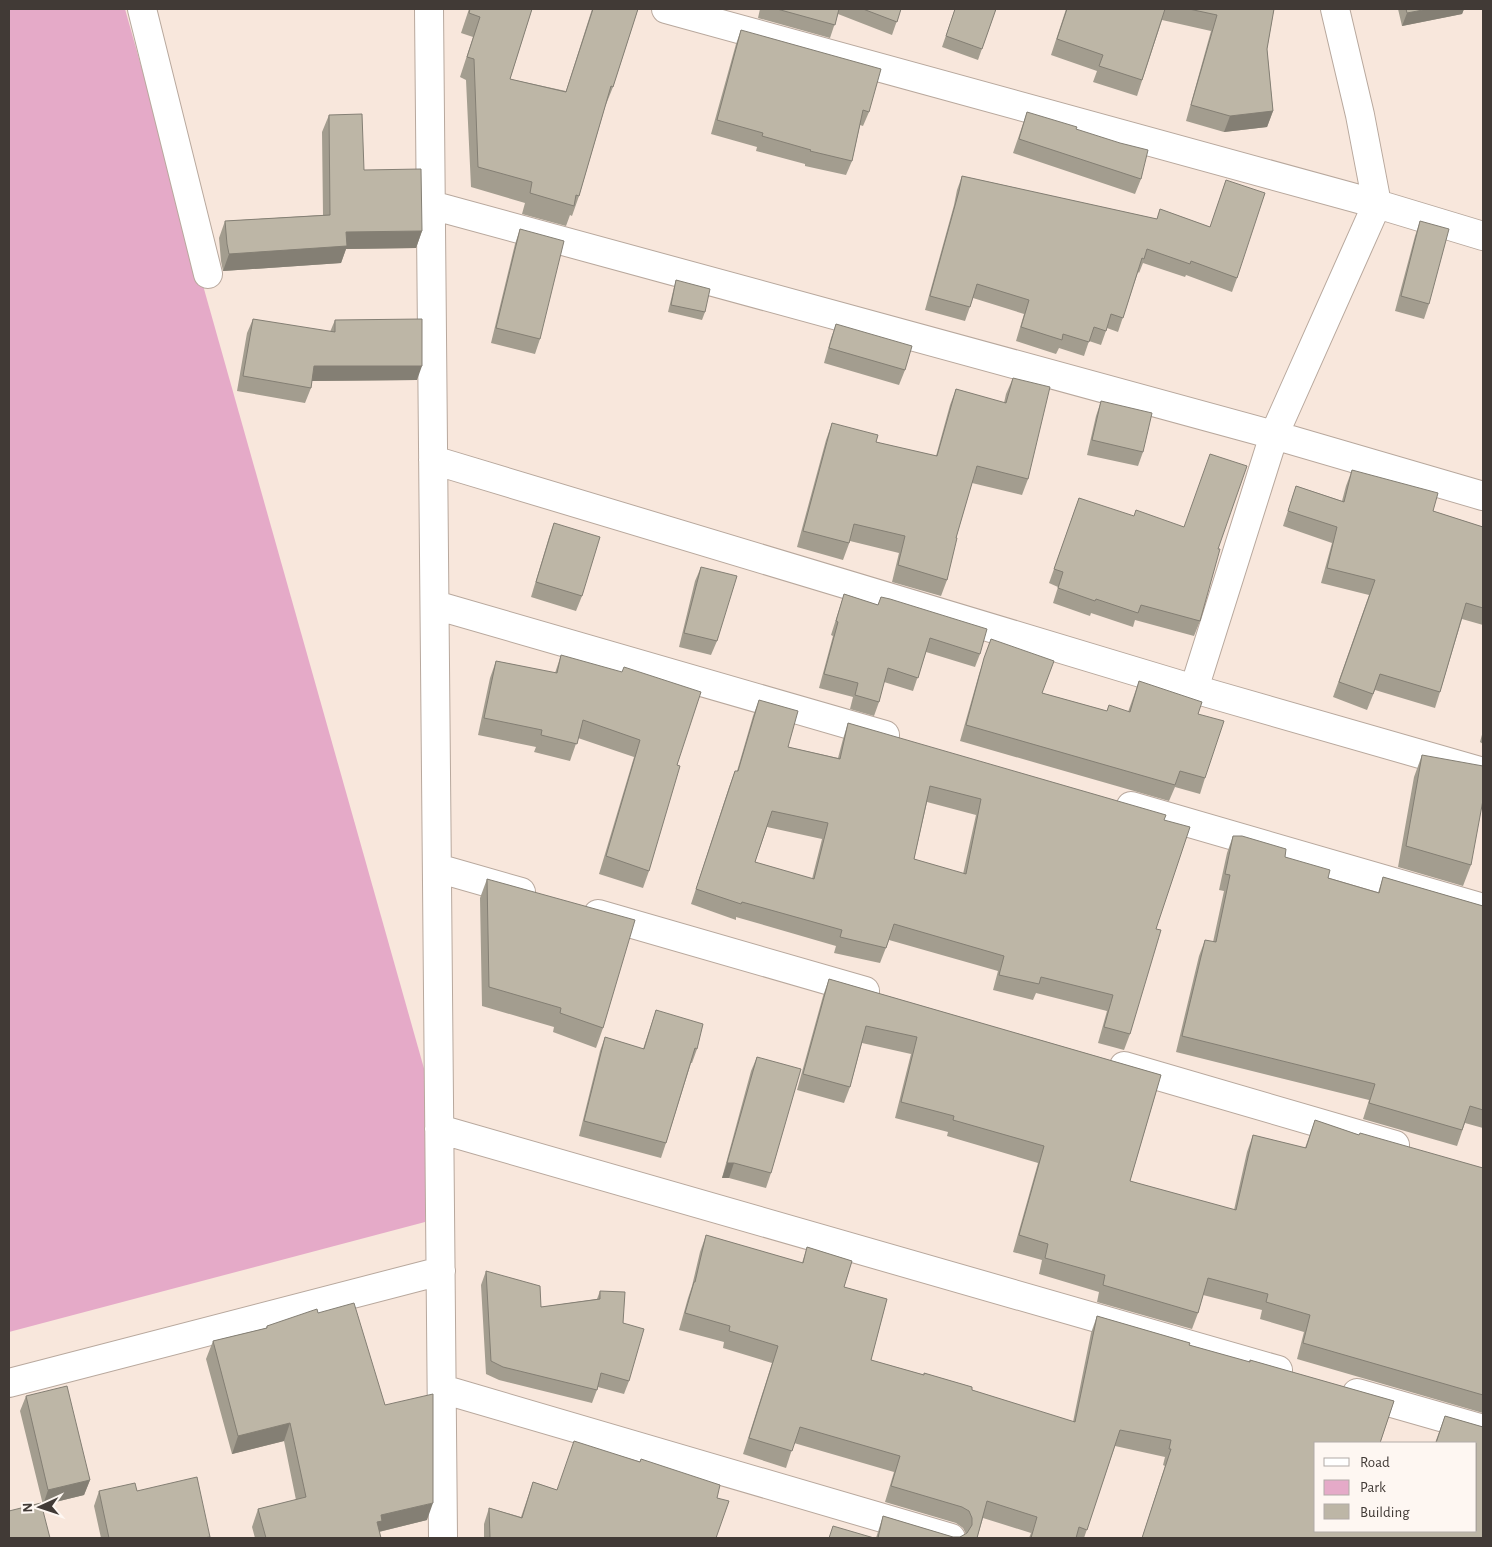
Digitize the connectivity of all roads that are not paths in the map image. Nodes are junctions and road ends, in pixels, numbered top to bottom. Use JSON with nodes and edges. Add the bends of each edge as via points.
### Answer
{"nodes":[{"id":1,"x":142,"y":9,"type":"edge"},
{"id":2,"x":429,"y":9,"type":"edge"},
{"id":3,"x":666,"y":9,"type":"edge"},
{"id":4,"x":1335,"y":9,"type":"edge"},
{"id":5,"x":1377,"y":204,"type":"junction"},
{"id":6,"x":431,"y":205,"type":"junction"},
{"id":7,"x":1483,"y":236,"type":"edge"},
{"id":8,"x":208,"y":274,"type":"dead end"},
{"id":9,"x":1274,"y":435,"type":"junction"},
{"id":10,"x":433,"y":460,"type":"junction"},
{"id":11,"x":1483,"y":496,"type":"edge"},
{"id":12,"x":435,"y":606,"type":"junction"},
{"id":13,"x":1194,"y":688,"type":"junction"},
{"id":14,"x":911,"y":743,"type":"edge"},
{"id":15,"x":1483,"y":772,"type":"edge"},
{"id":16,"x":1112,"y":800,"type":"edge"},
{"id":17,"x":437,"y":868,"type":"junction"},
{"id":18,"x":542,"y":898,"type":"edge"},
{"id":19,"x":571,"y":906,"type":"edge"},
{"id":20,"x":1483,"y":908,"type":"edge"},
{"id":21,"x":888,"y":998,"type":"edge"},
{"id":22,"x":1099,"y":1059,"type":"edge"},
{"id":23,"x":439,"y":1129,"type":"junction"},
{"id":24,"x":1416,"y":1151,"type":"edge"},
{"id":25,"x":440,"y":1271,"type":"junction"},
{"id":26,"x":1301,"y":1377,"type":"edge"},
{"id":27,"x":9,"y":1383,"type":"edge"},
{"id":28,"x":1330,"y":1385,"type":"edge"},
{"id":29,"x":442,"y":1388,"type":"junction"},
{"id":30,"x":1483,"y":1429,"type":"edge"},
{"id":31,"x":442,"y":1538,"type":"edge"},
{"id":32,"x":951,"y":1538,"type":"edge"}],
"edges":[{"from":1,"to":8,"type":"street"},
{"from":2,"to":6,"type":"street"},
{"from":3,"to":5,"type":"street"},
{"from":4,"to":5,"type":"street"},
{"from":5,"to":7,"type":"street"},
{"from":5,"to":9,"type":"street"},
{"from":6,"to":9,"type":"street"},
{"from":6,"to":10,"type":"street"},
{"from":9,"to":11,"type":"street"},
{"from":9,"to":13,"type":"street"},
{"from":10,"to":12,"type":"street"},
{"from":10,"to":13,"type":"street"},
{"from":12,"to":14,"type":"street"},
{"from":12,"to":17,"type":"street"},
{"from":13,"to":15,"type":"street"},
{"from":16,"to":20,"type":"street"},
{"from":17,"to":18,"type":"street"},
{"from":17,"to":23,"type":"street"},
{"from":19,"to":21,"type":"street"},
{"from":22,"to":24,"type":"street"},
{"from":23,"to":25,"type":"street"},
{"from":23,"to":26,"type":"street"},
{"from":25,"to":27,"type":"street"},
{"from":25,"to":29,"type":"street"},
{"from":28,"to":30,"type":"street"},
{"from":29,"to":31,"type":"street"},
{"from":29,"to":32,"type":"street"}]}
